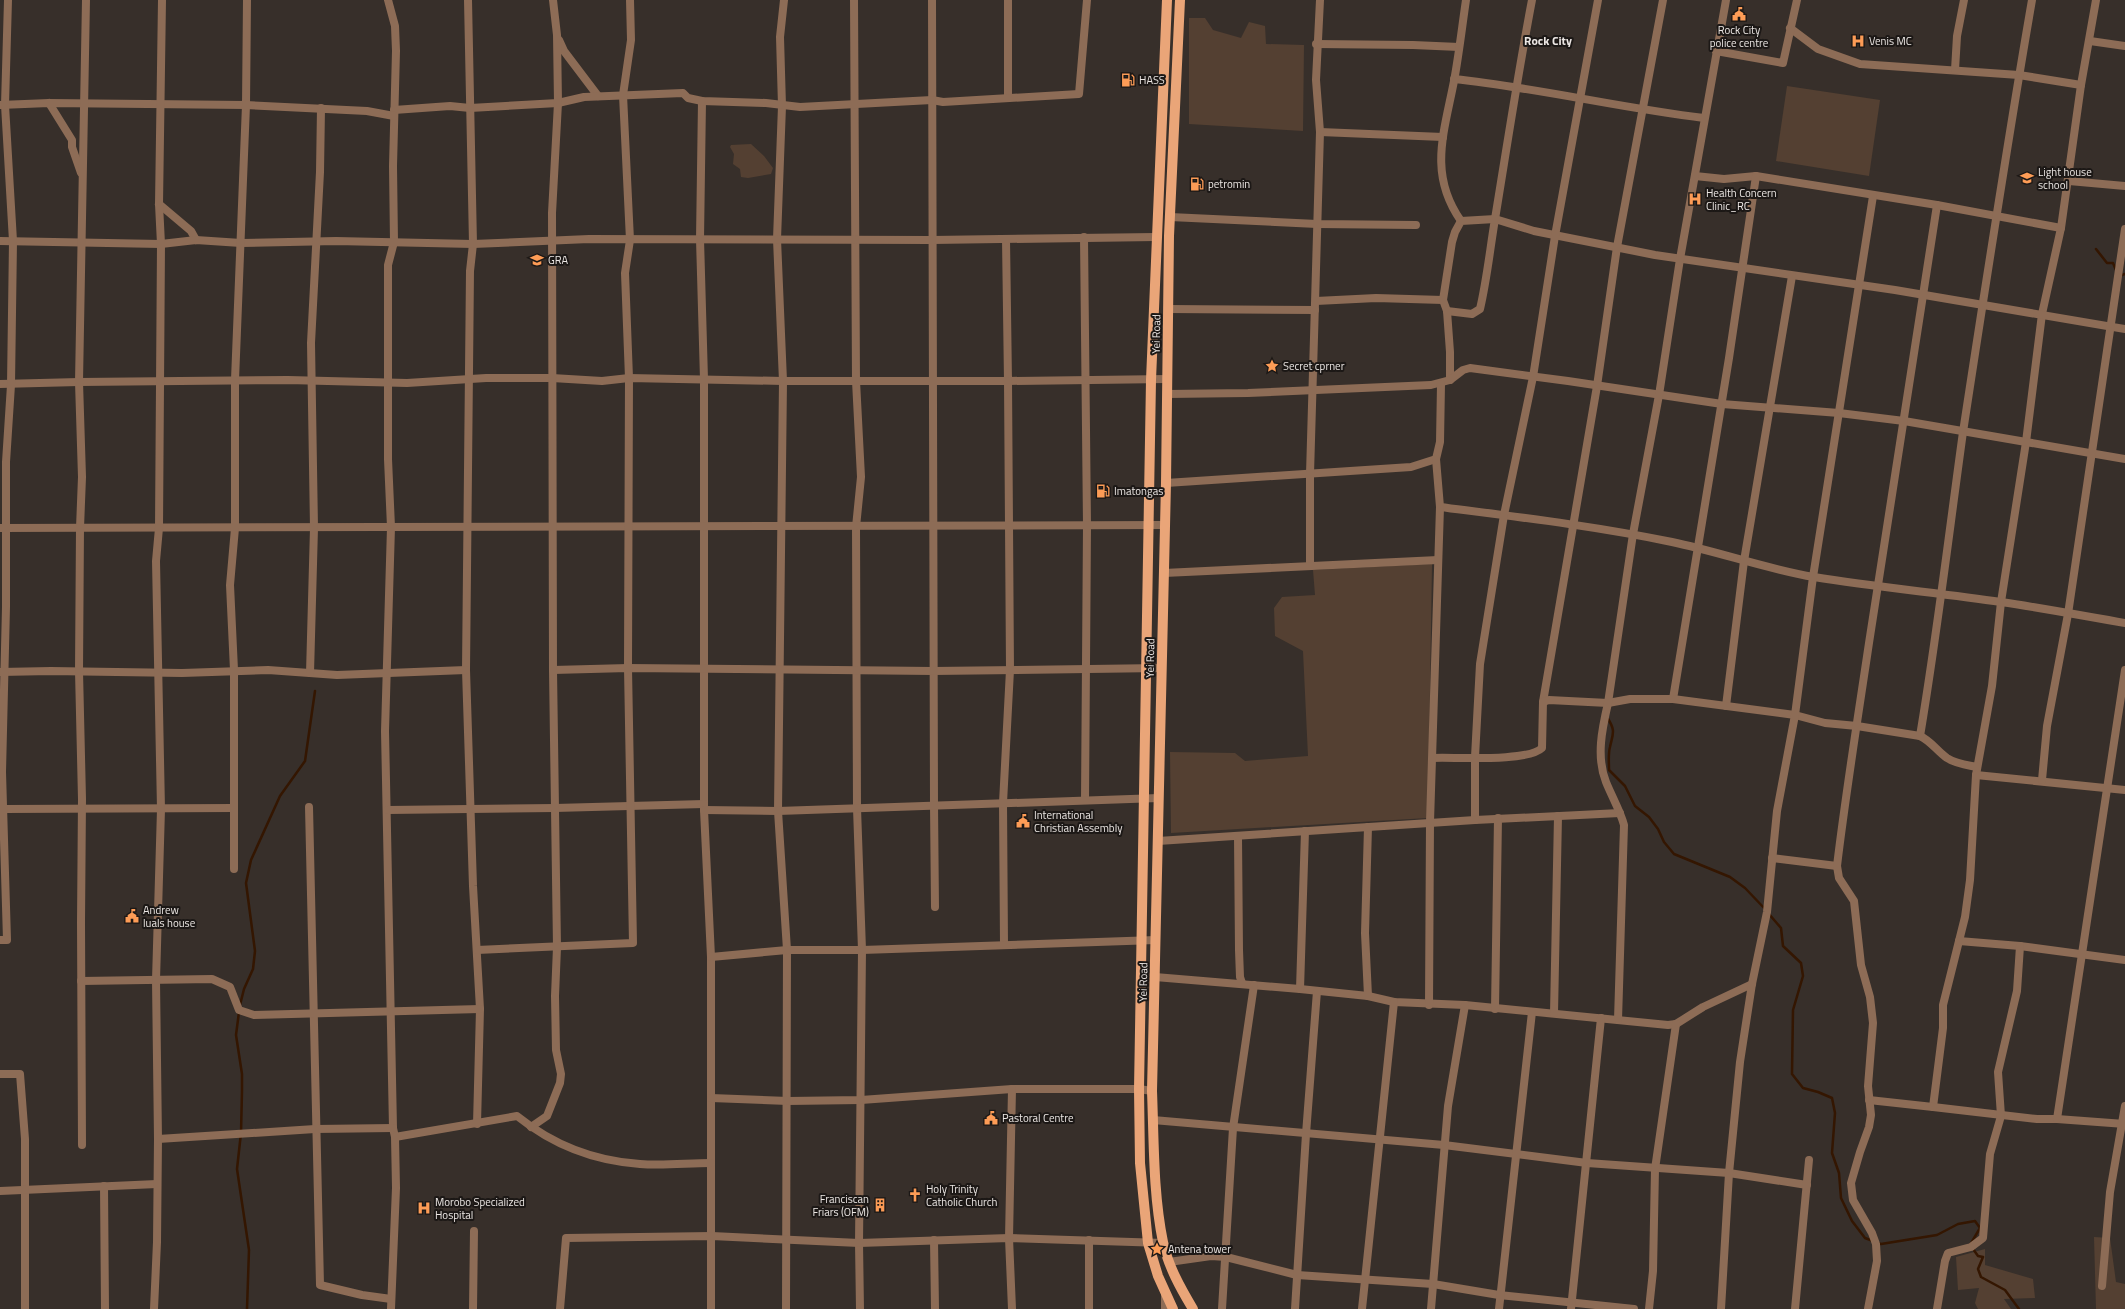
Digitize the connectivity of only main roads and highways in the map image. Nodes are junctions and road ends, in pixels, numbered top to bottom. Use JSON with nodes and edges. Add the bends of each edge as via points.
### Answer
{"nodes":[{"id":1,"x":1167,"y":0,"type":"edge"},
{"id":2,"x":1180,"y":0,"type":"edge"},
{"id":3,"x":1173,"y":1309,"type":"edge"},
{"id":4,"x":1193,"y":1309,"type":"edge"}],
"edges":[{"from":1,"to":3,"type":"main road","name":"Yei Road","via":[[1151,380],[1139,1089],[1140,1163],[1148,1243],[1165,1294]]},
{"from":2,"to":4,"type":"main road","name":"Yei Road","via":[[1170,217],[1152,1091],[1156,1182],[1163,1243],[1169,1262]]}]}
